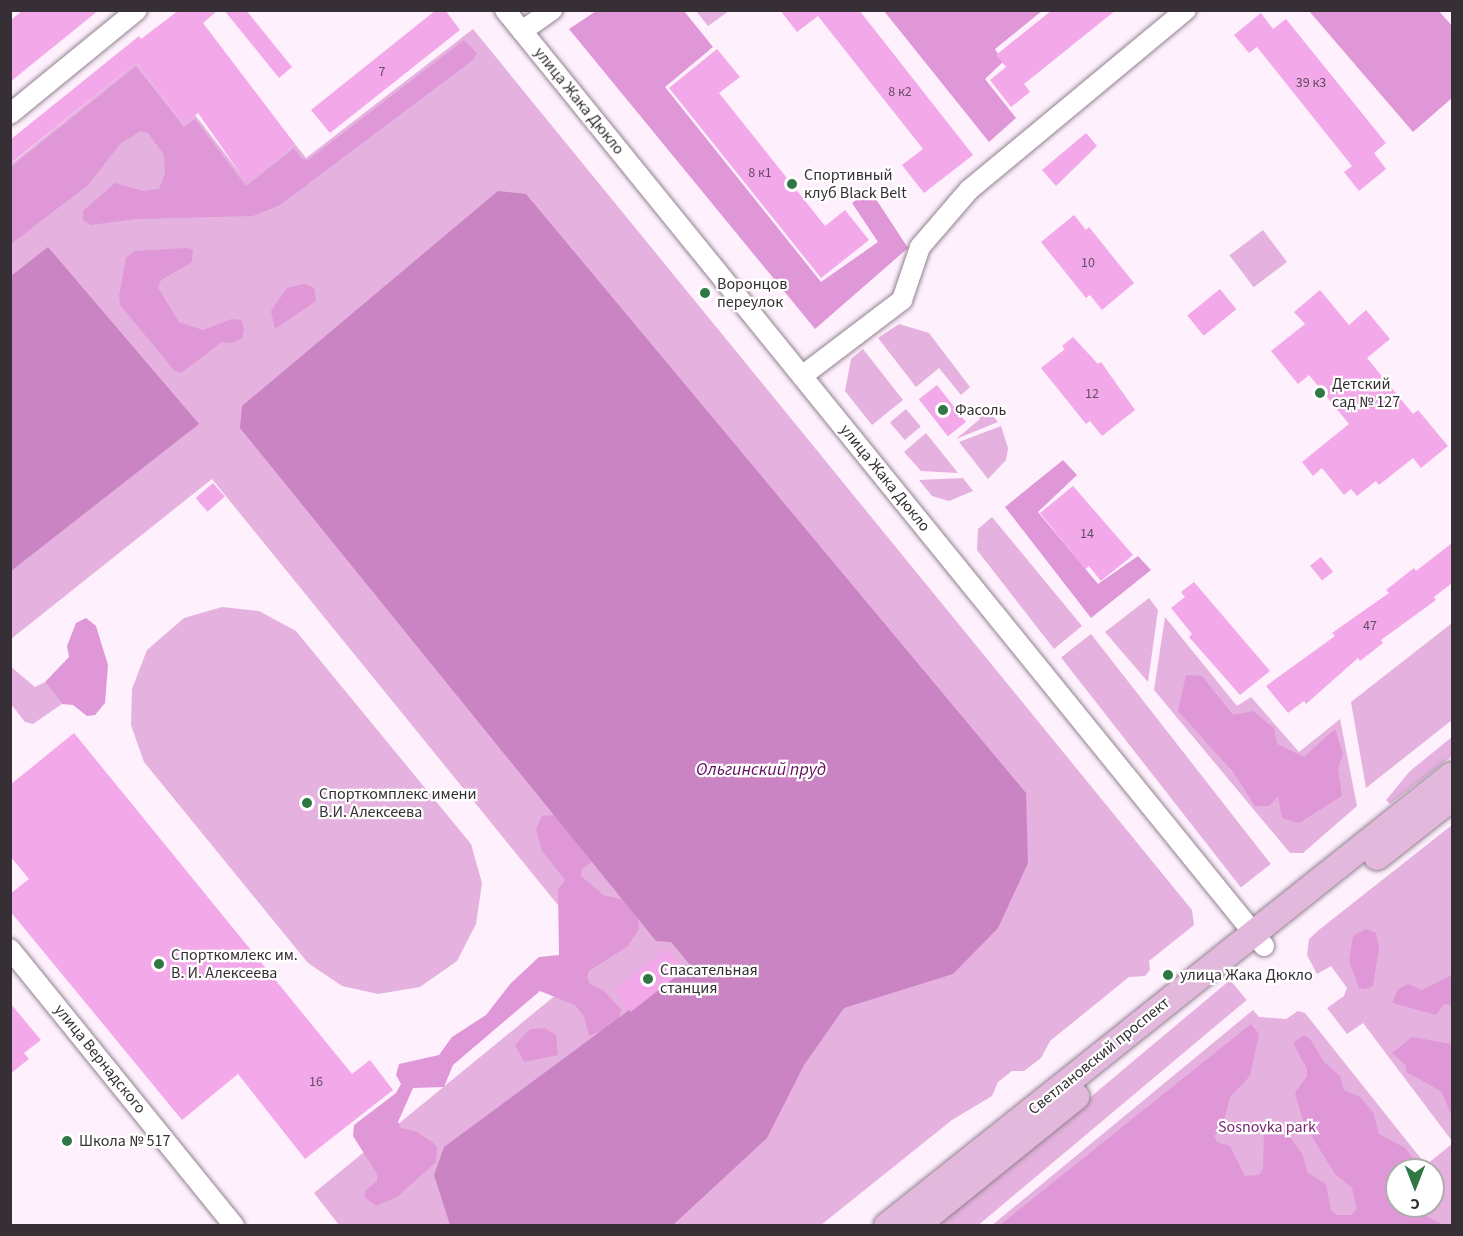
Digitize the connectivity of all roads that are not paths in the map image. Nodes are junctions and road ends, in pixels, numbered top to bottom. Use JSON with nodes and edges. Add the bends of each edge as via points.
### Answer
{"nodes":[{"id":1,"x":137,"y":10,"type":"edge"},
{"id":2,"x":505,"y":10,"type":"edge"},
{"id":3,"x":552,"y":10,"type":"edge"},
{"id":4,"x":1186,"y":10,"type":"edge"},
{"id":5,"x":522,"y":31,"type":"junction"},
{"id":6,"x":10,"y":114,"type":"edge"},
{"id":7,"x":802,"y":376,"type":"junction"},
{"id":8,"x":1452,"y":775,"type":"edge"},
{"id":9,"x":1452,"y":798,"type":"edge"},
{"id":10,"x":1259,"y":940,"type":"junction"},
{"id":11,"x":10,"y":949,"type":"edge"},
{"id":12,"x":234,"y":1226,"type":"edge"},
{"id":13,"x":887,"y":1226,"type":"edge"},
{"id":14,"x":916,"y":1226,"type":"edge"}],
"edges":[{"from":1,"to":6,"type":"street"},
{"from":2,"to":5,"type":"street","name":"улица Жака Дюкло"},
{"from":3,"to":5,"type":"street"},
{"from":4,"to":7,"type":"street","via":[[969,190],[920,247],[902,300]]},
{"from":5,"to":7,"type":"street","name":"улица Жака Дюкло"},
{"from":7,"to":10,"type":"street","name":"улица Жака Дюкло"},
{"from":8,"to":10,"type":"main road","name":"Светлановский проспект"},
{"from":9,"to":10,"type":"main road","name":"Светлановский проспект"},
{"from":10,"to":13,"type":"main road","name":"Светлановский проспект"},
{"from":10,"to":14,"type":"main road","name":"Светлановский проспект"},
{"from":11,"to":12,"type":"street","name":"улица Вернадского"}]}
